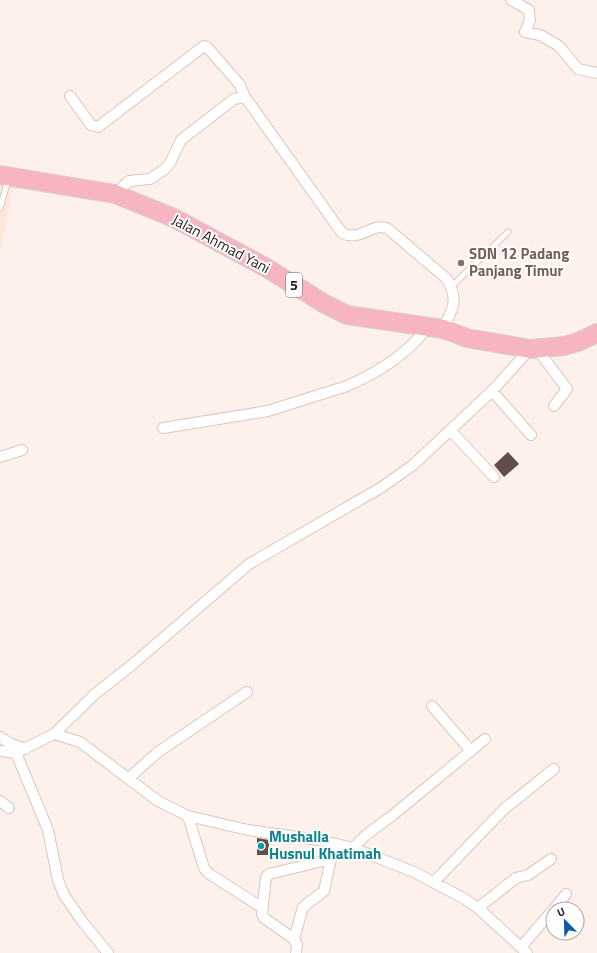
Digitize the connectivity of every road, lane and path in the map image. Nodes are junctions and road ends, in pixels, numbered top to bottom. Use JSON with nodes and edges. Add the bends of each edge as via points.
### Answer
{"nodes":[{"id":1,"x":511,"y":0,"type":"edge"},
{"id":2,"x":597,"y":73,"type":"edge"},
{"id":3,"x":70,"y":96,"type":"dead end"},
{"id":4,"x":245,"y":97,"type":"junction"},
{"id":5,"x":5,"y":176,"type":"edge"},
{"id":6,"x":115,"y":194,"type":"junction"},
{"id":7,"x":0,"y":208,"type":"edge"},
{"id":8,"x":508,"y":232,"type":"dead end"},
{"id":9,"x":451,"y":287,"type":"junction"},
{"id":10,"x":436,"y":327,"type":"junction"},
{"id":11,"x":597,"y":333,"type":"edge"},
{"id":12,"x":534,"y":349,"type":"junction"},
{"id":13,"x":492,"y":391,"type":"junction"},
{"id":14,"x":554,"y":406,"type":"dead end"},
{"id":15,"x":163,"y":428,"type":"dead end"},
{"id":16,"x":450,"y":430,"type":"junction"},
{"id":17,"x":531,"y":435,"type":"dead end"},
{"id":18,"x":22,"y":450,"type":"dead end"},
{"id":19,"x":0,"y":457,"type":"edge"},
{"id":20,"x":494,"y":477,"type":"dead end"},
{"id":21,"x":247,"y":692,"type":"dead end"},
{"id":22,"x":432,"y":706,"type":"dead end"},
{"id":23,"x":54,"y":734,"type":"junction"},
{"id":24,"x":0,"y":737,"type":"edge"},
{"id":25,"x":485,"y":739,"type":"dead end"},
{"id":26,"x":26,"y":748,"type":"junction"},
{"id":27,"x":0,"y":751,"type":"edge"},
{"id":28,"x":471,"y":751,"type":"junction"},
{"id":29,"x":16,"y":753,"type":"junction"},
{"id":30,"x":554,"y":770,"type":"dead end"},
{"id":31,"x":129,"y":778,"type":"junction"},
{"id":32,"x":0,"y":801,"type":"edge"},
{"id":33,"x":9,"y":808,"type":"dead end"},
{"id":34,"x":188,"y":816,"type":"junction"},
{"id":35,"x":337,"y":844,"type":"junction"},
{"id":36,"x":353,"y":848,"type":"junction"},
{"id":37,"x":551,"y":858,"type":"dead end"},
{"id":38,"x":331,"y":860,"type":"junction"},
{"id":39,"x":434,"y":882,"type":"junction"},
{"id":40,"x":566,"y":894,"type":"dead end"},
{"id":41,"x":560,"y":901,"type":"edge"},
{"id":42,"x":261,"y":907,"type":"junction"},
{"id":43,"x":478,"y":908,"type":"junction"},
{"id":44,"x":545,"y":920,"type":"edge"},
{"id":45,"x":294,"y":939,"type":"junction"},
{"id":46,"x":524,"y":950,"type":"edge"},
{"id":47,"x":108,"y":953,"type":"edge"},
{"id":48,"x":296,"y":953,"type":"edge"}],
"edges":[{"from":1,"to":2,"type":"street","via":[[529,10],[530,20],[525,32],[540,35],[560,46],[578,69]]},
{"from":3,"to":4,"type":"street","via":[[91,125],[98,127],[204,46],[240,85]]},
{"from":4,"to":6,"type":"street","via":[[234,99],[181,140],[165,169],[150,179],[128,181]]},
{"from":4,"to":9,"type":"street","via":[[342,233],[355,236],[381,227],[387,228],[447,279]]},
{"from":5,"to":6,"type":"highway","name":"Jalan Ahmad Yani","number":"5"},
{"from":5,"to":7,"type":"lane"},
{"from":6,"to":10,"type":"highway","name":"Jalan Ahmad Yani","number":"5","via":[[174,218],[347,315]]},
{"from":8,"to":9,"type":"lane"},
{"from":9,"to":10,"type":"street","via":[[454,306]]},
{"from":10,"to":12,"type":"highway","name":"Jalan Ahmad Yani","number":"5","via":[[466,338]]},
{"from":10,"to":15,"type":"street","via":[[412,346],[359,381],[347,386],[268,411]]},
{"from":11,"to":12,"type":"highway","name":"Jalan Ahmad Yani","number":"5","via":[[564,346]]},
{"from":12,"to":13,"type":"street"},
{"from":12,"to":14,"type":"street","via":[[567,389]]},
{"from":13,"to":16,"type":"street"},
{"from":13,"to":17,"type":"street"},
{"from":16,"to":20,"type":"street"},
{"from":16,"to":23,"type":"street","via":[[413,465],[382,487],[249,564],[95,694]]},
{"from":18,"to":19,"type":"street"},
{"from":21,"to":31,"type":"street","via":[[158,752]]},
{"from":22,"to":28,"type":"street"},
{"from":23,"to":26,"type":"street"},
{"from":23,"to":31,"type":"street","via":[[80,742]]},
{"from":24,"to":26,"type":"street","via":[[11,744]]},
{"from":25,"to":28,"type":"street"},
{"from":26,"to":29,"type":"street"},
{"from":27,"to":29,"type":"street"},
{"from":28,"to":36,"type":"street"},
{"from":29,"to":47,"type":"street","via":[[48,830],[58,880],[64,895]]},
{"from":30,"to":39,"type":"street","via":[[504,809]]},
{"from":31,"to":34,"type":"street","via":[[158,801]]},
{"from":32,"to":33,"type":"street"},
{"from":34,"to":35,"type":"street","via":[[248,830]]},
{"from":34,"to":42,"type":"street","via":[[204,868],[208,873]]},
{"from":35,"to":36,"type":"street"},
{"from":35,"to":38,"type":"street"},
{"from":36,"to":39,"type":"street","via":[[393,862]]},
{"from":37,"to":43,"type":"street","via":[[530,874],[516,878]]},
{"from":38,"to":42,"type":"street","via":[[269,874],[266,877]]},
{"from":38,"to":45,"type":"street","via":[[324,891],[303,907]]},
{"from":39,"to":43,"type":"street"},
{"from":40,"to":41,"type":"street"},
{"from":42,"to":45,"type":"street","via":[[264,918]]},
{"from":43,"to":46,"type":"street"},
{"from":44,"to":46,"type":"street"},
{"from":45,"to":48,"type":"street","via":[[297,945]]}]}
